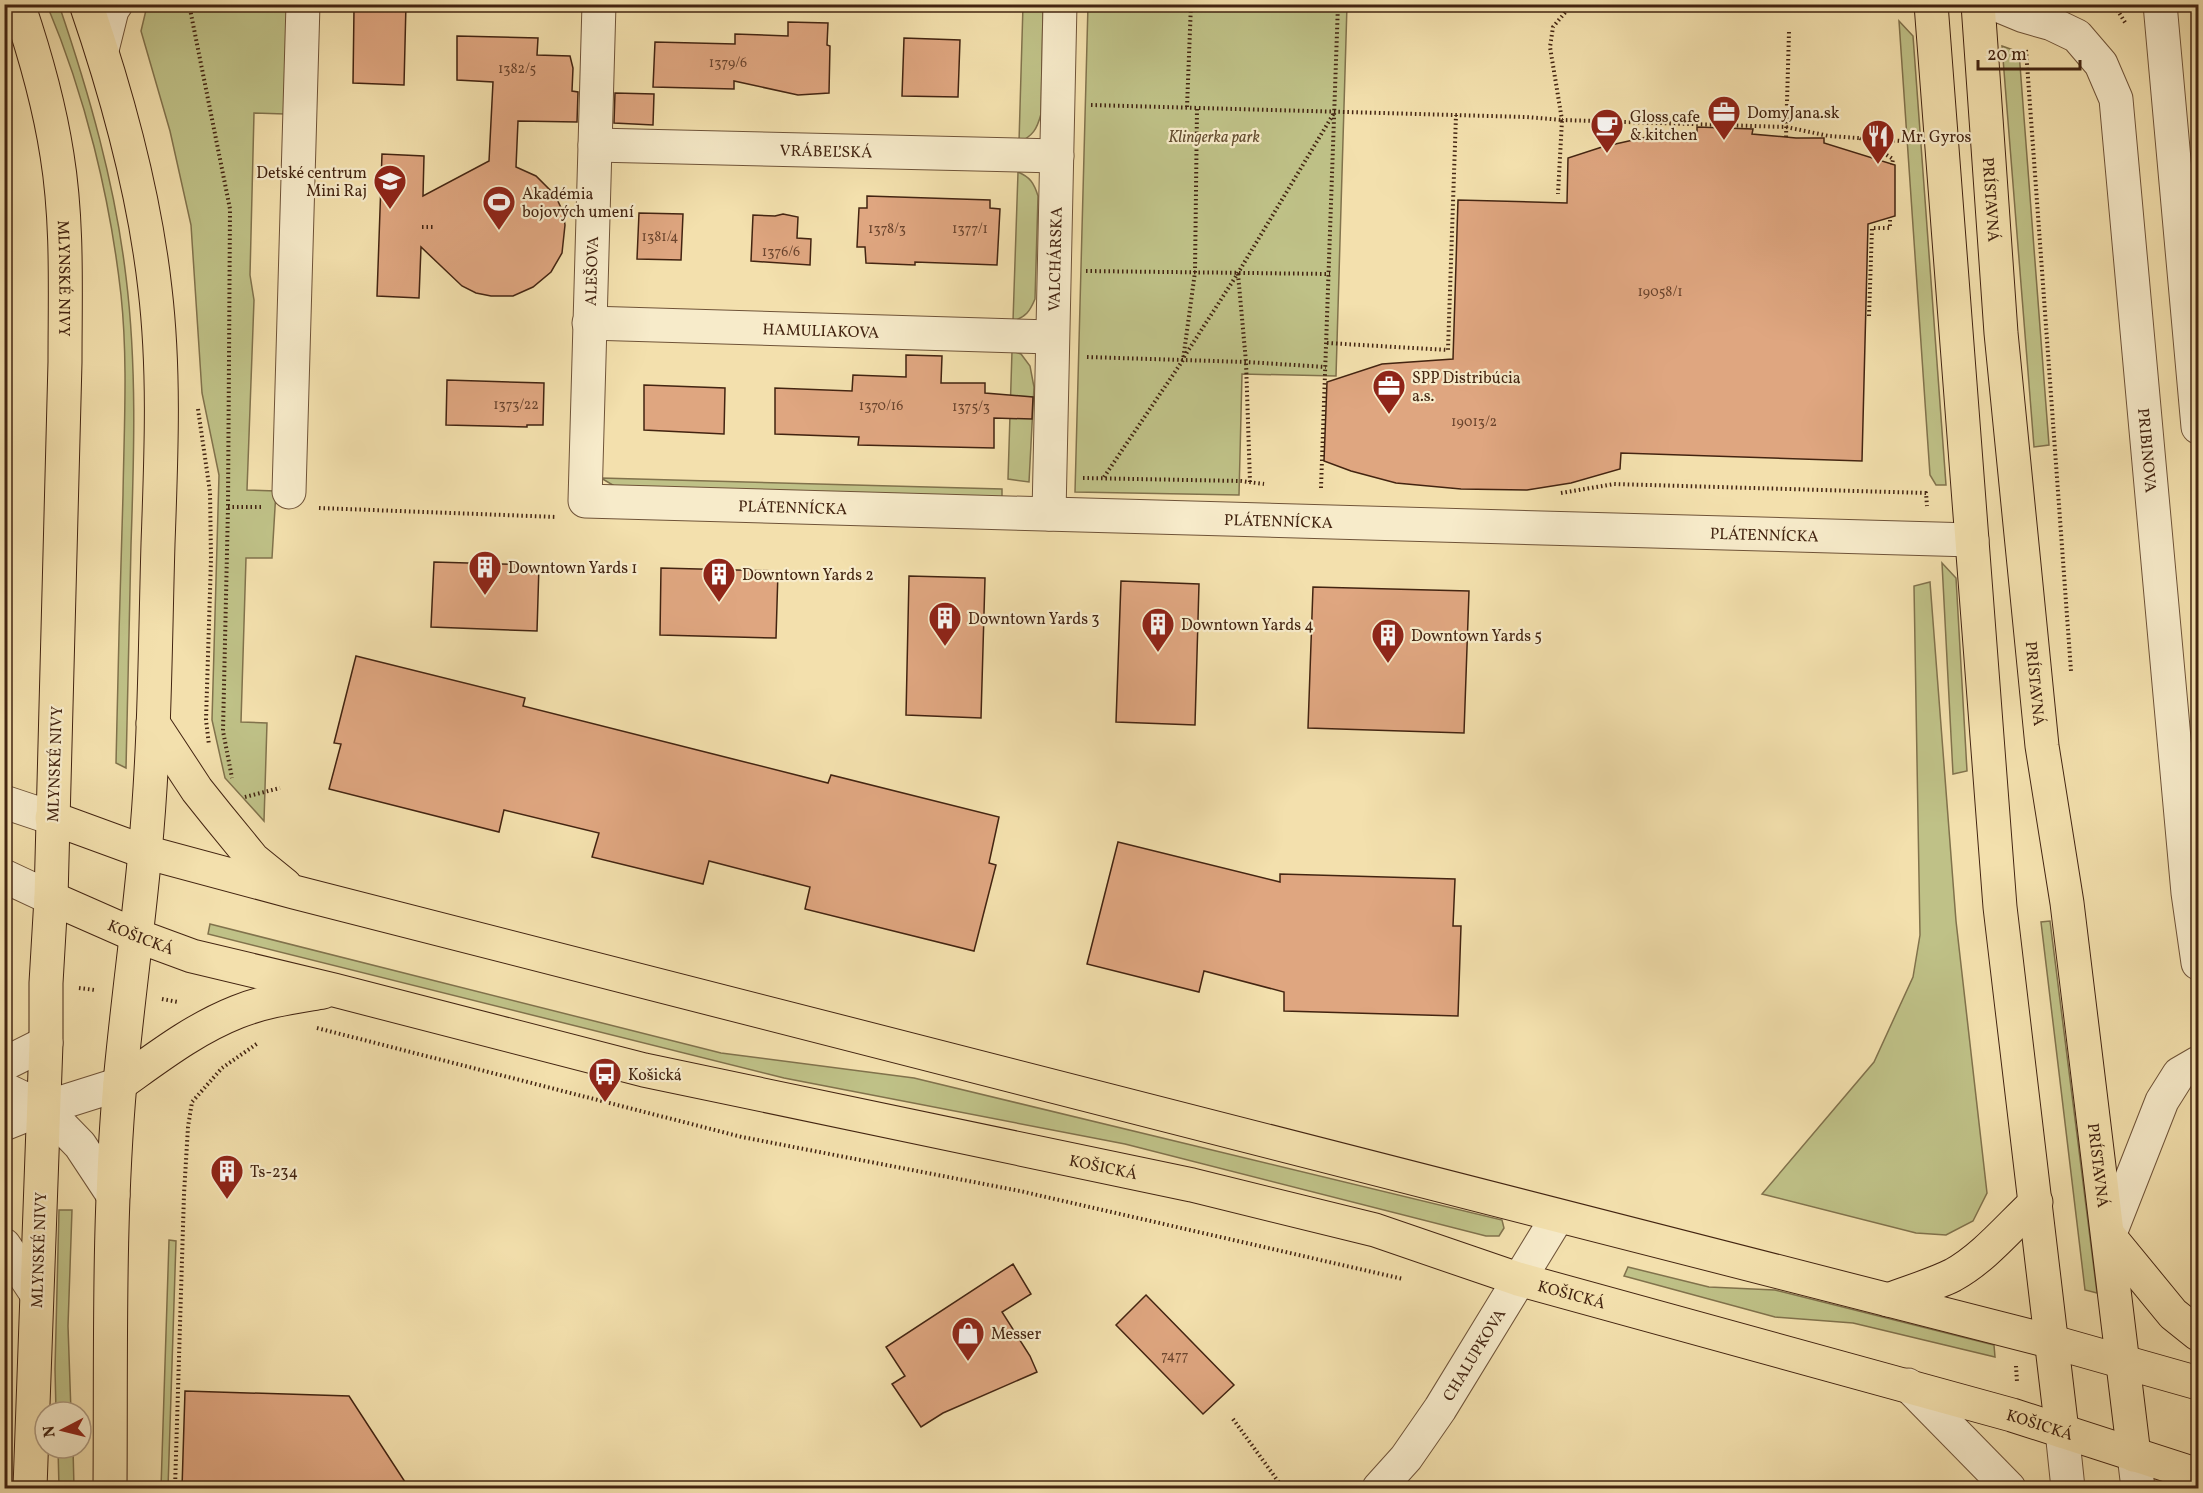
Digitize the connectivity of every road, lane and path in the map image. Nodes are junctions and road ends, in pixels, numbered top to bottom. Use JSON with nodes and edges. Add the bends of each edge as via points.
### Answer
{"nodes":[{"id":1,"x":18,"y":4,"type":"edge"},
{"id":2,"x":86,"y":4,"type":"edge"},
{"id":3,"x":116,"y":4,"type":"edge"},
{"id":4,"x":189,"y":4,"type":"edge"},
{"id":5,"x":303,"y":4,"type":"edge"},
{"id":6,"x":599,"y":4,"type":"edge"},
{"id":7,"x":1060,"y":4,"type":"edge"},
{"id":8,"x":1191,"y":4,"type":"edge"},
{"id":9,"x":1338,"y":4,"type":"edge"},
{"id":10,"x":1931,"y":4,"type":"edge"},
{"id":11,"x":1978,"y":4,"type":"edge"},
{"id":12,"x":2160,"y":4,"type":"edge"},
{"id":13,"x":1568,"y":9,"type":"dead end"},
{"id":14,"x":2009,"y":10,"type":"edge"},
{"id":15,"x":1789,"y":32,"type":"dead end"},
{"id":16,"x":102,"y":50,"type":"junction"},
{"id":17,"x":1081,"y":104,"type":"dead end"},
{"id":18,"x":1187,"y":107,"type":"junction"},
{"id":19,"x":1197,"y":108,"type":"junction"},
{"id":20,"x":1334,"y":112,"type":"junction"},
{"id":21,"x":1456,"y":115,"type":"junction"},
{"id":22,"x":1562,"y":120,"type":"junction"},
{"id":23,"x":1786,"y":127,"type":"junction"},
{"id":24,"x":1786,"y":137,"type":"dead end"},
{"id":25,"x":1859,"y":138,"type":"junction"},
{"id":26,"x":1902,"y":141,"type":"dead end"},
{"id":27,"x":594,"y":145,"type":"junction"},
{"id":28,"x":1057,"y":156,"type":"junction"},
{"id":29,"x":1892,"y":165,"type":"dead end"},
{"id":30,"x":1558,"y":194,"type":"dead end"},
{"id":31,"x":2188,"y":201,"type":"edge"},
{"id":32,"x":1890,"y":217,"type":"dead end"},
{"id":33,"x":422,"y":227,"type":"dead end"},
{"id":34,"x":433,"y":227,"type":"dead end"},
{"id":35,"x":1076,"y":270,"type":"dead end"},
{"id":36,"x":1195,"y":272,"type":"junction"},
{"id":37,"x":1238,"y":273,"type":"junction"},
{"id":38,"x":1330,"y":274,"type":"junction"},
{"id":39,"x":1869,"y":316,"type":"dead end"},
{"id":40,"x":589,"y":323,"type":"junction"},
{"id":41,"x":1052,"y":337,"type":"junction"},
{"id":42,"x":1327,"y":343,"type":"junction"},
{"id":43,"x":1085,"y":357,"type":"dead end"},
{"id":44,"x":1183,"y":360,"type":"junction"},
{"id":45,"x":1246,"y":362,"type":"junction"},
{"id":46,"x":1326,"y":367,"type":"junction"},
{"id":47,"x":2199,"y":427,"type":"edge"},
{"id":48,"x":1072,"y":478,"type":"dead end"},
{"id":49,"x":1104,"y":478,"type":"junction"},
{"id":50,"x":1250,"y":482,"type":"junction"},
{"id":51,"x":1274,"y":485,"type":"dead end"},
{"id":52,"x":1321,"y":491,"type":"dead end"},
{"id":53,"x":289,"y":492,"type":"dead end"},
{"id":54,"x":1926,"y":493,"type":"dead end"},
{"id":55,"x":1551,"y":495,"type":"dead end"},
{"id":56,"x":585,"y":501,"type":"joint"},
{"id":57,"x":1049,"y":514,"type":"junction"},
{"id":58,"x":1972,"y":540,"type":"junction"},
{"id":59,"x":2072,"y":679,"type":"dead end"},
{"id":60,"x":153,"y":723,"type":"junction"},
{"id":61,"x":233,"y":788,"type":"dead end"},
{"id":62,"x":280,"y":788,"type":"dead end"},
{"id":63,"x":235,"y":800,"type":"dead end"},
{"id":64,"x":4,"y":802,"type":"edge"},
{"id":65,"x":52,"y":818,"type":"junction"},
{"id":66,"x":145,"y":852,"type":"junction"},
{"id":67,"x":4,"y":876,"type":"edge"},
{"id":68,"x":294,"y":892,"type":"junction"},
{"id":69,"x":51,"y":898,"type":"junction"},
{"id":70,"x":4,"y":935,"type":"edge"},
{"id":71,"x":135,"y":936,"type":"junction"},
{"id":72,"x":2199,"y":963,"type":"edge"},
{"id":73,"x":74,"y":987,"type":"dead end"},
{"id":74,"x":102,"y":990,"type":"dead end"},
{"id":75,"x":334,"y":990,"type":"junction"},
{"id":76,"x":4,"y":992,"type":"edge"},
{"id":77,"x":157,"y":997,"type":"dead end"},
{"id":78,"x":182,"y":1003,"type":"dead end"},
{"id":79,"x":309,"y":1027,"type":"dead end"},
{"id":80,"x":259,"y":1042,"type":"dead end"},
{"id":81,"x":46,"y":1043,"type":"junction"},
{"id":82,"x":2199,"y":1063,"type":"edge"},
{"id":83,"x":4,"y":1064,"type":"edge"},
{"id":84,"x":120,"y":1084,"type":"junction"},
{"id":85,"x":4,"y":1089,"type":"edge"},
{"id":86,"x":44,"y":1108,"type":"junction"},
{"id":87,"x":4,"y":1124,"type":"edge"},
{"id":88,"x":113,"y":1194,"type":"junction"},
{"id":89,"x":2036,"y":1202,"type":"junction"},
{"id":90,"x":1558,"y":1216,"type":"junction"},
{"id":91,"x":2109,"y":1236,"type":"junction"},
{"id":92,"x":4,"y":1245,"type":"edge"},
{"id":93,"x":1403,"y":1279,"type":"dead end"},
{"id":94,"x":1518,"y":1279,"type":"junction"},
{"id":95,"x":36,"y":1293,"type":"junction"},
{"id":96,"x":1888,"y":1300,"type":"junction"},
{"id":97,"x":2199,"y":1334,"type":"edge"},
{"id":98,"x":2053,"y":1342,"type":"junction"},
{"id":99,"x":2124,"y":1362,"type":"junction"},
{"id":100,"x":2199,"y":1383,"type":"edge"},
{"id":101,"x":1908,"y":1385,"type":"junction"},
{"id":102,"x":1233,"y":1419,"type":"dead end"},
{"id":103,"x":2062,"y":1431,"type":"junction"},
{"id":104,"x":2134,"y":1455,"type":"junction"},
{"id":105,"x":2199,"y":1475,"type":"edge"},
{"id":106,"x":30,"y":1488,"type":"edge"},
{"id":107,"x":110,"y":1488,"type":"edge"},
{"id":108,"x":175,"y":1488,"type":"edge"},
{"id":109,"x":1284,"y":1488,"type":"edge"},
{"id":110,"x":1379,"y":1488,"type":"edge"},
{"id":111,"x":2009,"y":1488,"type":"edge"},
{"id":112,"x":2068,"y":1488,"type":"edge"},
{"id":113,"x":2138,"y":1488,"type":"edge"}],
"edges":[{"from":1,"to":65,"type":"main road","name":"MLYNSKÉ NIVY","via":[[45,91],[58,157],[64,226],[65,362]]},
{"from":2,"to":16,"type":"main road"},
{"from":3,"to":16,"type":"street"},
{"from":4,"to":61,"type":"path","via":[[230,209],[224,731]]},
{"from":5,"to":53,"type":"street"},
{"from":6,"to":27,"type":"street","name":"ALEŠOVA"},
{"from":7,"to":28,"type":"street","name":"VALCHÁRSKA"},
{"from":8,"to":18,"type":"path"},
{"from":9,"to":20,"type":"path"},
{"from":10,"to":58,"type":"main road"},
{"from":11,"to":91,"type":"main road","name":"PRÍSTAVNÁ","via":[[2001,333],[2042,746],[2062,869]]},
{"from":12,"to":31,"type":"street"},
{"from":13,"to":22,"type":"path","via":[[1553,27],[1551,47]]},
{"from":14,"to":59,"type":"path"},
{"from":14,"to":72,"type":"street","name":"PRIBINOVA","via":[[2077,36],[2101,64],[2116,99],[2188,893]]},
{"from":15,"to":23,"type":"path"},
{"from":16,"to":60,"type":"main road","via":[[130,150],[156,291],[161,447]]},
{"from":17,"to":18,"type":"path"},
{"from":18,"to":19,"type":"path"},
{"from":19,"to":20,"type":"path"},
{"from":19,"to":36,"type":"path"},
{"from":20,"to":21,"type":"path"},
{"from":20,"to":37,"type":"path"},
{"from":20,"to":38,"type":"path"},
{"from":21,"to":22,"type":"path"},
{"from":21,"to":42,"type":"path","via":[[1448,350]]},
{"from":22,"to":23,"type":"path"},
{"from":22,"to":30,"type":"path"},
{"from":23,"to":24,"type":"path"},
{"from":23,"to":25,"type":"path"},
{"from":25,"to":26,"type":"path"},
{"from":25,"to":29,"type":"path","via":[[1893,159]]},
{"from":27,"to":28,"type":"street","name":"VRÁBEĽSKÁ"},
{"from":27,"to":40,"type":"street","name":"ALEŠOVA"},
{"from":28,"to":41,"type":"street","name":"VALCHÁRSKA"},
{"from":31,"to":47,"type":"street"},
{"from":32,"to":39,"type":"path","via":[[1890,228],[1872,228]]},
{"from":33,"to":34,"type":"path"},
{"from":35,"to":36,"type":"path"},
{"from":36,"to":37,"type":"path"},
{"from":36,"to":44,"type":"path"},
{"from":37,"to":38,"type":"path"},
{"from":37,"to":44,"type":"path"},
{"from":37,"to":45,"type":"path"},
{"from":38,"to":42,"type":"path"},
{"from":40,"to":41,"type":"street","name":"HAMULIAKOVA"},
{"from":40,"to":56,"type":"street","name":"ALEŠOVA"},
{"from":41,"to":57,"type":"street","name":"VALCHÁRSKA"},
{"from":42,"to":46,"type":"path"},
{"from":43,"to":44,"type":"path"},
{"from":44,"to":45,"type":"path"},
{"from":44,"to":49,"type":"path"},
{"from":45,"to":46,"type":"path"},
{"from":45,"to":50,"type":"path"},
{"from":46,"to":52,"type":"path"},
{"from":48,"to":49,"type":"path"},
{"from":49,"to":50,"type":"path"},
{"from":50,"to":51,"type":"path"},
{"from":54,"to":55,"type":"path","via":[[1614,483]]},
{"from":56,"to":57,"type":"street","name":"PLÁTENNÍCKA"},
{"from":57,"to":58,"type":"street","name":"PLÁTENNÍCKA"},
{"from":58,"to":89,"type":"main road","via":[[2000,907]]},
{"from":60,"to":66,"type":"main road"},
{"from":60,"to":68,"type":"main road","via":[[197,790],[253,859]]},
{"from":62,"to":63,"type":"path"},
{"from":64,"to":65,"type":"street"},
{"from":65,"to":66,"type":"main road"},
{"from":65,"to":69,"type":"main road","name":"MLYNSKÉ NIVY"},
{"from":66,"to":68,"type":"main road"},
{"from":66,"to":71,"type":"main road"},
{"from":67,"to":69,"type":"street","name":"KOŠICKÁ"},
{"from":68,"to":90,"type":"main road"},
{"from":69,"to":71,"type":"main road","name":"KOŠICKÁ"},
{"from":69,"to":81,"type":"main road","name":"MLYNSKÉ NIVY"},
{"from":70,"to":76,"type":"path","via":[[8,948]]},
{"from":71,"to":75,"type":"main road","name":"KOŠICKÁ","via":[[192,956]]},
{"from":71,"to":84,"type":"main road"},
{"from":73,"to":74,"type":"path"},
{"from":75,"to":84,"type":"main road","via":[[237,1011],[189,1034]]},
{"from":75,"to":94,"type":"main road","name":"KOŠICKÁ","via":[[644,1070],[1191,1185],[1363,1227]]},
{"from":77,"to":78,"type":"path"},
{"from":79,"to":93,"type":"path","via":[[742,1137],[1020,1191]]},
{"from":80,"to":108,"type":"path","via":[[222,1068],[192,1102],[184,1194]]},
{"from":81,"to":83,"type":"street"},
{"from":81,"to":86,"type":"main road","name":"MLYNSKÉ NIVY"},
{"from":82,"to":91,"type":"street","via":[[2179,1074],[2162,1101]]},
{"from":84,"to":86,"type":"street"},
{"from":84,"to":88,"type":"main road"},
{"from":85,"to":86,"type":"street"},
{"from":86,"to":87,"type":"street"},
{"from":86,"to":88,"type":"street","via":[[80,1145]]},
{"from":86,"to":95,"type":"main road","name":"MLYNSKÉ NIVY"},
{"from":88,"to":107,"type":"main road"},
{"from":89,"to":96,"type":"main road","via":[[1981,1256],[1952,1275]]},
{"from":89,"to":98,"type":"main road"},
{"from":90,"to":94,"type":"street","name":"CHALUPKOVA"},
{"from":90,"to":96,"type":"main road"},
{"from":91,"to":97,"type":"main road","via":[[2173,1314]]},
{"from":91,"to":99,"type":"main road","name":"PRÍSTAVNÁ"},
{"from":92,"to":95,"type":"street"},
{"from":94,"to":101,"type":"main road","name":"KOŠICKÁ"},
{"from":94,"to":110,"type":"street","name":"CHALUPKOVA","via":[[1440,1409],[1406,1458]]},
{"from":95,"to":106,"type":"main road","name":"MLYNSKÉ NIVY"},
{"from":96,"to":98,"type":"main road"},
{"from":98,"to":99,"type":"main road"},
{"from":98,"to":103,"type":"main road"},
{"from":99,"to":100,"type":"main road"},
{"from":99,"to":104,"type":"main road","name":"PRÍSTAVNÁ"},
{"from":101,"to":103,"type":"main road","name":"KOŠICKÁ"},
{"from":101,"to":111,"type":"street"},
{"from":102,"to":109,"type":"path"},
{"from":103,"to":104,"type":"main road","name":"KOŠICKÁ"},
{"from":103,"to":112,"type":"street"},
{"from":104,"to":105,"type":"main road","name":"KOŠICKÁ"},
{"from":104,"to":113,"type":"street"}]}
